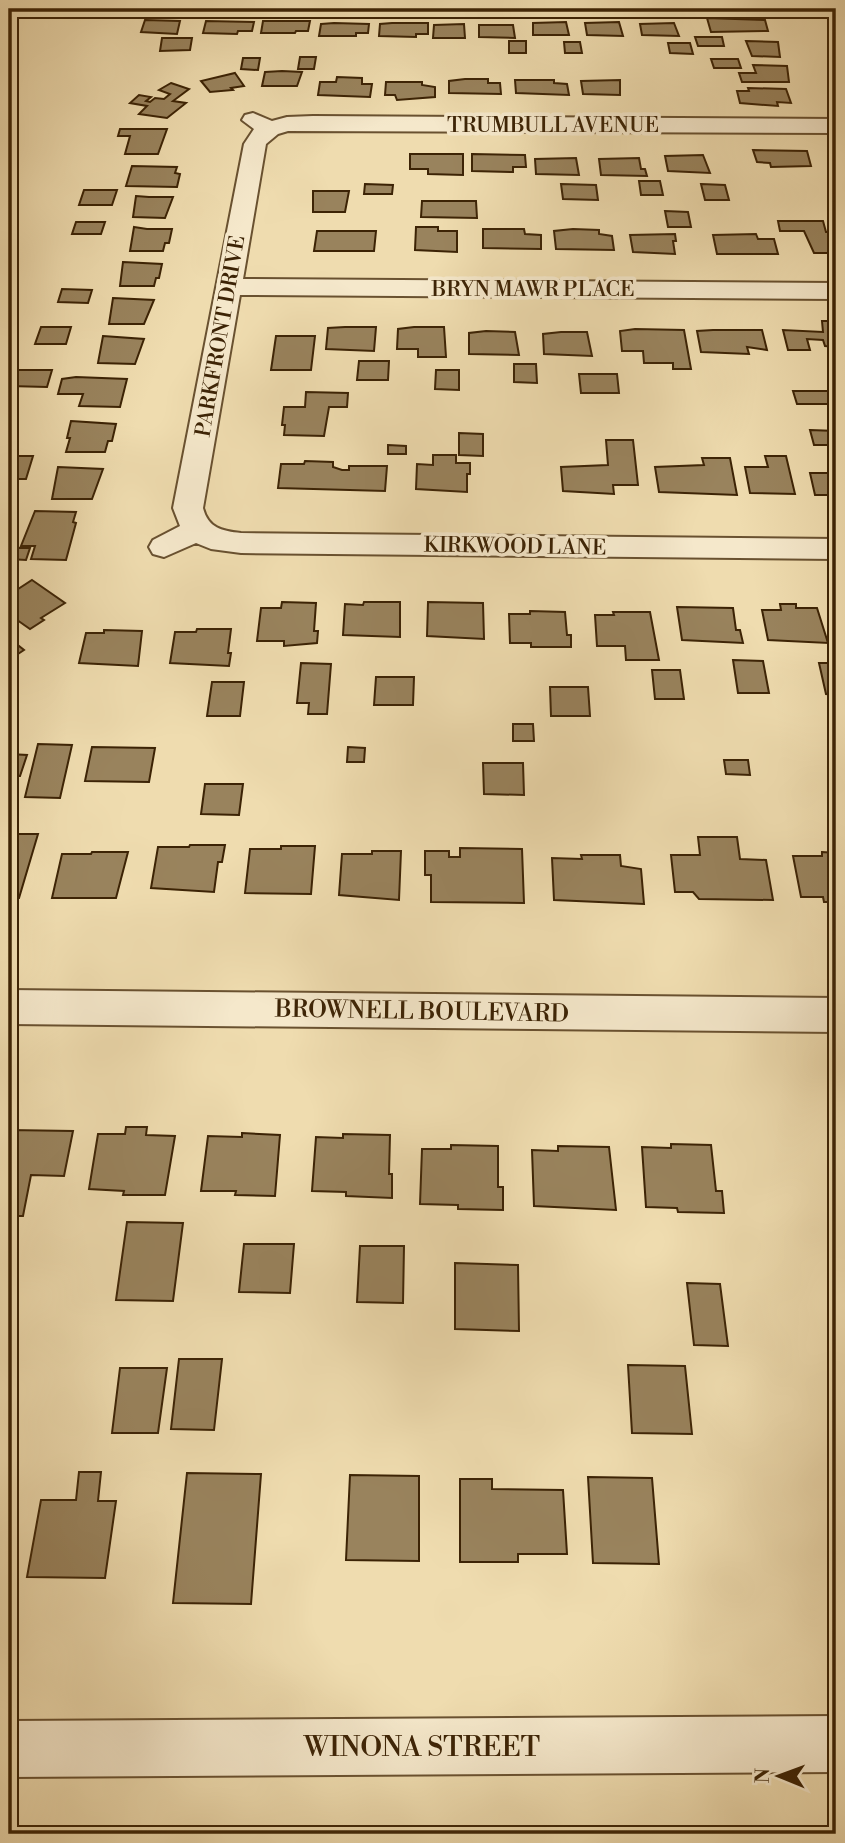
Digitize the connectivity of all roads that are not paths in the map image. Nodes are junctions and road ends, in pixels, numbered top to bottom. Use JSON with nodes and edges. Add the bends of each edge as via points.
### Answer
{"nodes":[{"id":1,"x":262,"y":124,"type":"joint"},
{"id":2,"x":836,"y":126,"type":"edge"},
{"id":3,"x":229,"y":287,"type":"junction"},
{"id":4,"x":836,"y":291,"type":"edge"},
{"id":5,"x":198,"y":529,"type":"junction"},
{"id":6,"x":164,"y":547,"type":"dead end"},
{"id":7,"x":836,"y":549,"type":"edge"},
{"id":8,"x":9,"y":1007,"type":"edge"},
{"id":9,"x":836,"y":1015,"type":"edge"},
{"id":10,"x":836,"y":1744,"type":"edge"},
{"id":11,"x":9,"y":1749,"type":"edge"}],
"edges":[{"from":1,"to":2,"type":"street","name":"TRUMBULL AVENUE"},
{"from":1,"to":3,"type":"street","name":"PARKFRONT DRIVE"},
{"from":3,"to":4,"type":"street","name":"BRYN MAWR PLACE"},
{"from":3,"to":5,"type":"street","name":"PARKFRONT DRIVE","via":[[188,508]]},
{"from":5,"to":6,"type":"street"},
{"from":5,"to":7,"type":"street","name":"KIRKWOOD LANE","via":[[211,539],[241,543]]},
{"from":8,"to":9,"type":"street","name":"BROWNELL BOULEVARD"},
{"from":10,"to":11,"type":"street","name":"WINONA STREET"}]}
